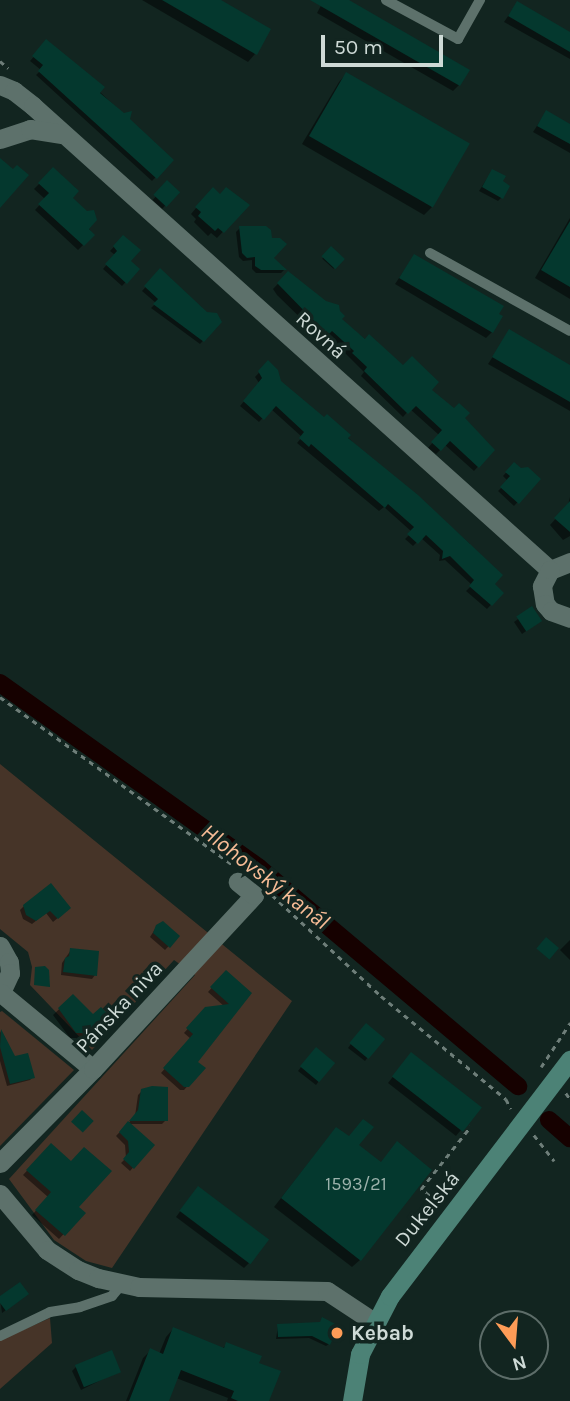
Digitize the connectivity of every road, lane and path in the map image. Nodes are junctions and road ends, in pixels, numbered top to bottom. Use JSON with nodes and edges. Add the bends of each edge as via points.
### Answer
{"nodes":[{"id":1,"x":386,"y":0,"type":"edge"},
{"id":2,"x":480,"y":0,"type":"edge"},
{"id":3,"x":0,"y":85,"type":"edge"},
{"id":4,"x":62,"y":134,"type":"junction"},
{"id":5,"x":0,"y":139,"type":"edge"},
{"id":6,"x":430,"y":253,"type":"dead end"},
{"id":7,"x":570,"y":331,"type":"edge"},
{"id":8,"x":570,"y":562,"type":"edge"},
{"id":9,"x":550,"y":570,"type":"junction"},
{"id":10,"x":570,"y":618,"type":"edge"},
{"id":11,"x":238,"y":882,"type":"dead end"},
{"id":12,"x":0,"y":946,"type":"edge"},
{"id":13,"x":1,"y":993,"type":"edge"},
{"id":14,"x":570,"y":1060,"type":"edge"},
{"id":15,"x":93,"y":1069,"type":"junction"},
{"id":16,"x":522,"y":1123,"type":"junction"},
{"id":17,"x":471,"y":1126,"type":"dead end"},
{"id":18,"x":554,"y":1161,"type":"dead end"},
{"id":19,"x":0,"y":1163,"type":"edge"},
{"id":20,"x":0,"y":1194,"type":"edge"},
{"id":21,"x":438,"y":1203,"type":"dead end"},
{"id":22,"x":122,"y":1284,"type":"junction"},
{"id":23,"x":374,"y":1322,"type":"junction"},
{"id":24,"x":0,"y":1336,"type":"edge"},
{"id":25,"x":352,"y":1401,"type":"edge"}],
"edges":[{"from":1,"to":2,"type":"lane","via":[[458,39]]},
{"from":3,"to":4,"type":"street","name":"Rovná","via":[[15,91]]},
{"from":4,"to":5,"type":"street","via":[[30,129]]},
{"from":4,"to":9,"type":"street","name":"Rovná"},
{"from":6,"to":7,"type":"lane"},
{"from":8,"to":9,"type":"street"},
{"from":9,"to":10,"type":"street","via":[[542,586],[545,604],[559,616]]},
{"from":11,"to":15,"type":"street","name":"Pánska niva","via":[[254,895]]},
{"from":12,"to":13,"type":"street","via":[[10,973]]},
{"from":13,"to":15,"type":"street"},
{"from":14,"to":16,"type":"main road","name":"Dukelská"},
{"from":15,"to":19,"type":"street","name":"Pánska niva"},
{"from":16,"to":18,"type":"path"},
{"from":16,"to":23,"type":"main road","name":"Dukelská","via":[[406,1271]]},
{"from":17,"to":21,"type":"path","via":[[421,1189]]},
{"from":20,"to":22,"type":"street","via":[[61,1261]]},
{"from":22,"to":23,"type":"street","via":[[327,1292]]},
{"from":22,"to":24,"type":"lane","via":[[112,1296],[50,1312]]},
{"from":23,"to":25,"type":"main road","name":"Dukelská","via":[[356,1367]]}]}
